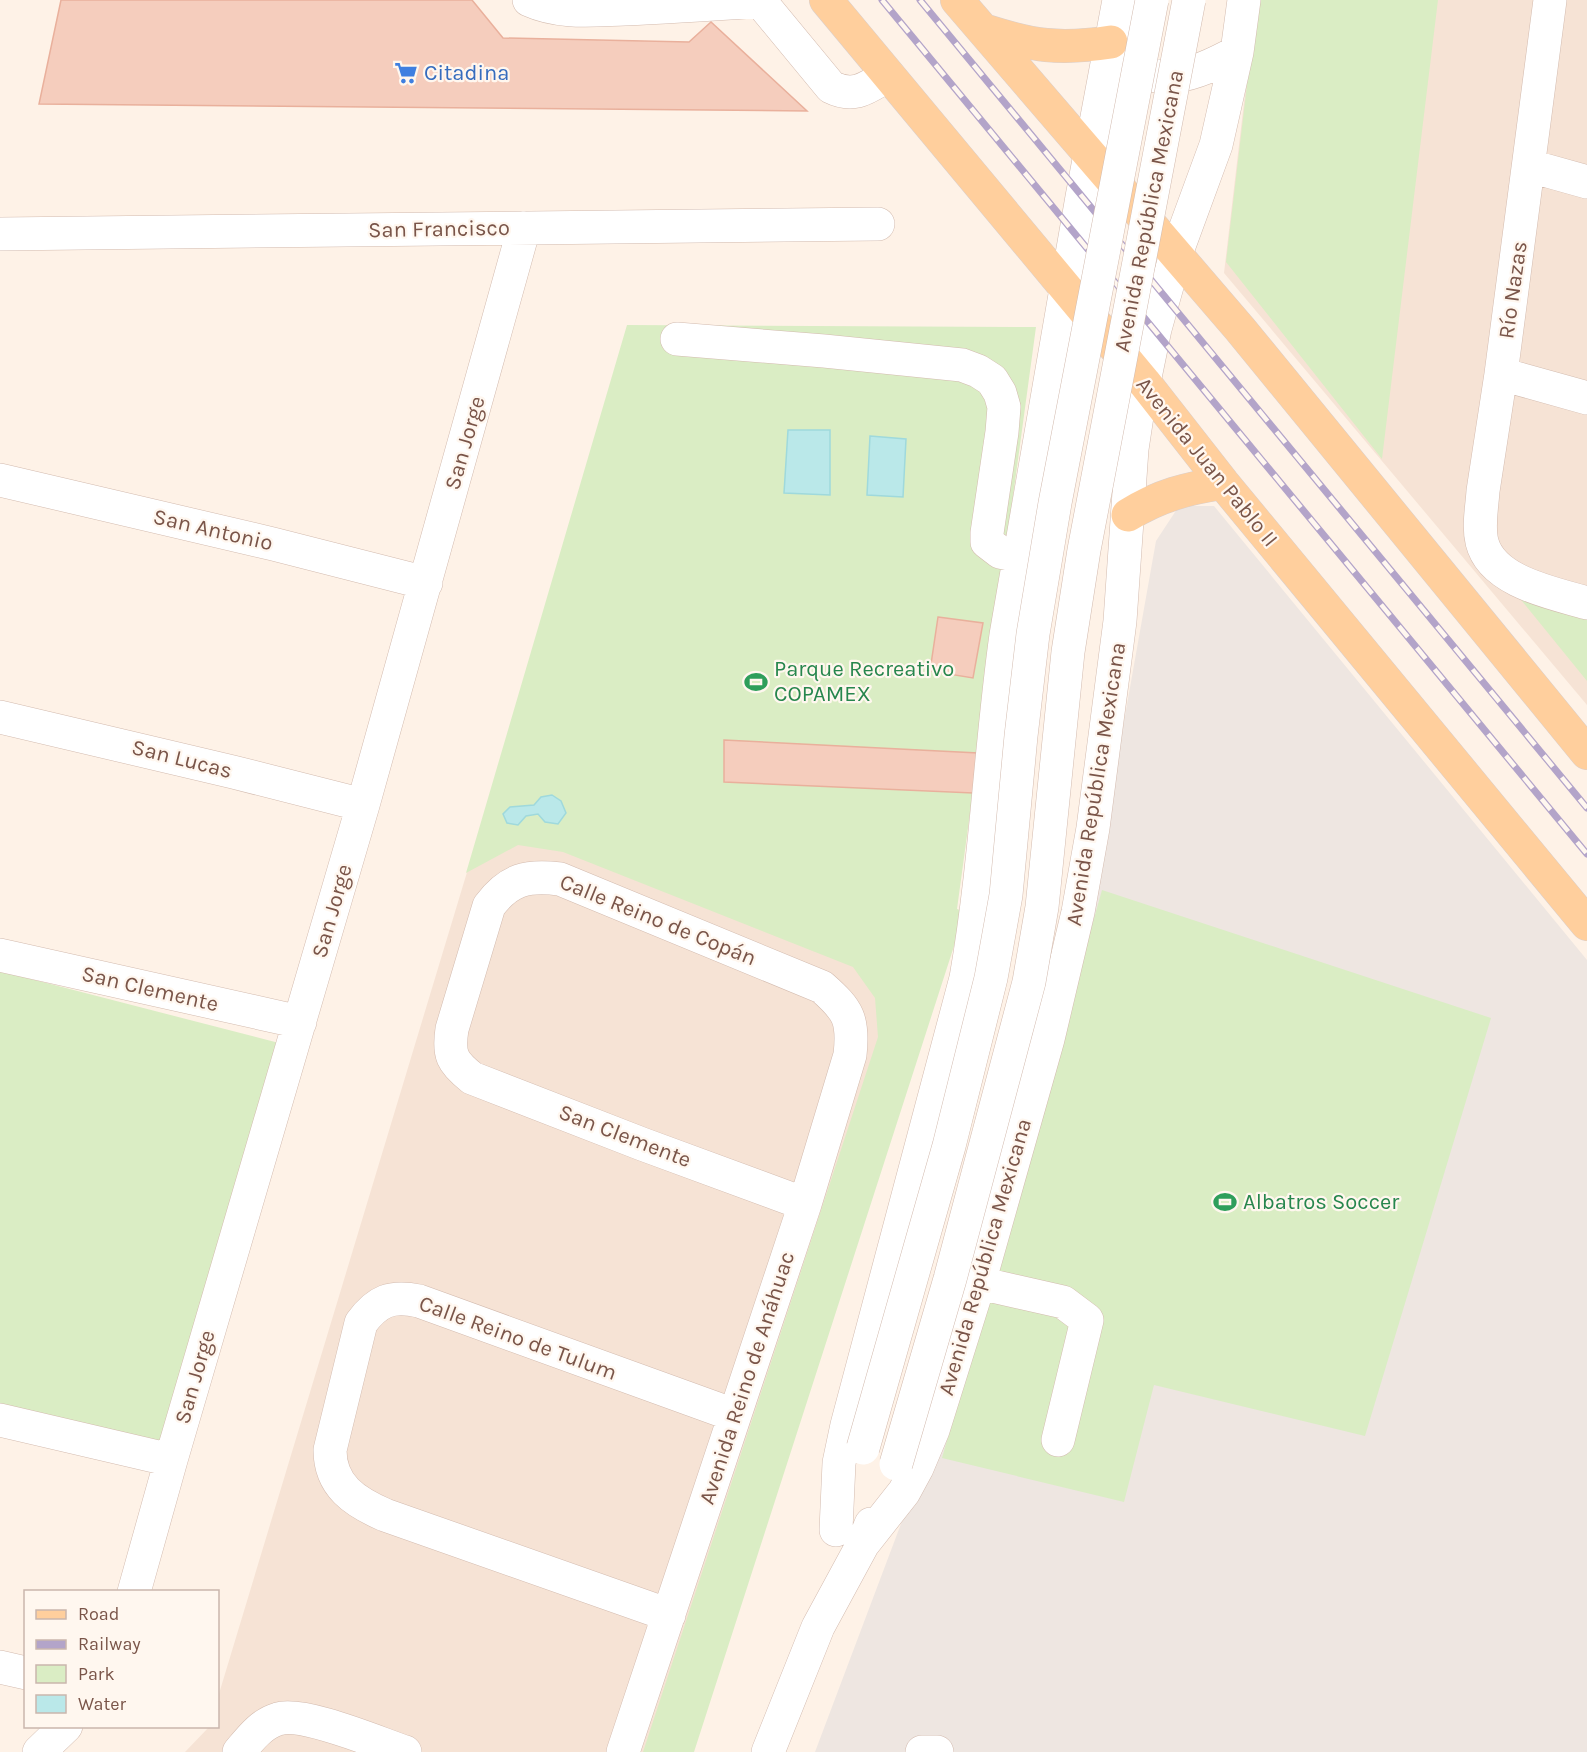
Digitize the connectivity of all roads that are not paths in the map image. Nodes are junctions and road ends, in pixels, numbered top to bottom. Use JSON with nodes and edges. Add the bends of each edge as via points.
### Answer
{"nodes":[{"id":1,"x":529,"y":0,"type":"edge"},
{"id":2,"x":765,"y":0,"type":"edge"},
{"id":3,"x":826,"y":0,"type":"edge"},
{"id":4,"x":1119,"y":0,"type":"edge"},
{"id":5,"x":1152,"y":0,"type":"edge"},
{"id":6,"x":1189,"y":0,"type":"edge"},
{"id":7,"x":1244,"y":0,"type":"edge"},
{"id":8,"x":1550,"y":0,"type":"edge"},
{"id":9,"x":760,"y":1,"type":"edge"},
{"id":10,"x":959,"y":1,"type":"edge"},
{"id":11,"x":648,"y":4,"type":"edge"},
{"id":12,"x":983,"y":30,"type":"junction"},
{"id":13,"x":1109,"y":51,"type":"junction"},
{"id":14,"x":1237,"y":52,"type":"junction"},
{"id":15,"x":888,"y":75,"type":"junction"},
{"id":16,"x":1090,"y":153,"type":"junction"},
{"id":17,"x":1530,"y":166,"type":"junction"},
{"id":18,"x":1587,"y":182,"type":"edge"},
{"id":19,"x":878,"y":224,"type":"dead end"},
{"id":20,"x":525,"y":228,"type":"junction"},
{"id":21,"x":0,"y":234,"type":"edge"},
{"id":22,"x":1176,"y":254,"type":"junction"},
{"id":23,"x":1066,"y":289,"type":"junction"},
{"id":24,"x":677,"y":339,"type":"dead end"},
{"id":25,"x":1501,"y":374,"type":"junction"},
{"id":26,"x":1144,"y":382,"type":"junction"},
{"id":27,"x":1587,"y":398,"type":"edge"},
{"id":28,"x":0,"y":480,"type":"edge"},
{"id":29,"x":1223,"y":483,"type":"junction"},
{"id":30,"x":1127,"y":530,"type":"junction"},
{"id":31,"x":1021,"y":542,"type":"junction"},
{"id":32,"x":426,"y":583,"type":"junction"},
{"id":33,"x":1587,"y":603,"type":"edge"},
{"id":34,"x":0,"y":717,"type":"edge"},
{"id":35,"x":1587,"y":753,"type":"edge"},
{"id":36,"x":363,"y":805,"type":"junction"},
{"id":37,"x":1587,"y":924,"type":"edge"},
{"id":38,"x":0,"y":955,"type":"edge"},
{"id":39,"x":840,"y":1003,"type":"joint"},
{"id":40,"x":300,"y":1022,"type":"junction"},
{"id":41,"x":452,"y":1058,"type":"joint"},
{"id":42,"x":805,"y":1204,"type":"junction"},
{"id":43,"x":979,"y":1283,"type":"junction"},
{"id":44,"x":734,"y":1415,"type":"junction"},
{"id":45,"x":0,"y":1420,"type":"edge"},
{"id":46,"x":1058,"y":1440,"type":"dead end"},
{"id":47,"x":171,"y":1460,"type":"junction"},
{"id":48,"x":849,"y":1537,"type":"junction"},
{"id":49,"x":135,"y":1590,"type":"edge"},
{"id":50,"x":669,"y":1615,"type":"junction"},
{"id":51,"x":0,"y":1667,"type":"edge"},
{"id":52,"x":24,"y":1673,"type":"edge"},
{"id":53,"x":64,"y":1728,"type":"edge"},
{"id":54,"x":39,"y":1752,"type":"edge"},
{"id":55,"x":239,"y":1752,"type":"edge"},
{"id":56,"x":405,"y":1752,"type":"edge"},
{"id":57,"x":623,"y":1752,"type":"edge"},
{"id":58,"x":768,"y":1752,"type":"edge"},
{"id":59,"x":922,"y":1752,"type":"edge"},
{"id":60,"x":938,"y":1752,"type":"edge"}],
"edges":[{"from":1,"to":11,"type":"street","via":[[568,10]]},
{"from":2,"to":9,"type":"street"},
{"from":3,"to":15,"type":"main road","name":"Avenida Juan Pablo II"},
{"from":4,"to":13,"type":"street","name":"Avenida República Mexicana"},
{"from":5,"to":48,"type":"street","name":"Avenida República Mexicana","bridge":true,"via":[[1033,634],[1006,895],[992,978],[863,1448]]},
{"from":6,"to":48,"type":"street","name":"Avenida República Mexicana","bridge":true,"via":[[1084,550],[1068,651],[1042,907],[1029,982],[896,1464]]},
{"from":7,"to":14,"type":"street","name":"Avenida República Mexicana"},
{"from":8,"to":17,"type":"street","name":"Río Nazas"},
{"from":9,"to":11,"type":"street"},
{"from":9,"to":15,"type":"street","via":[[831,87],[856,92]]},
{"from":10,"to":12,"type":"main road"},
{"from":12,"to":13,"type":"main road","via":[[1021,42]]},
{"from":12,"to":16,"type":"main road"},
{"from":13,"to":14,"type":"street","via":[[1129,70],[1179,77],[1206,70]]},
{"from":13,"to":16,"type":"street","name":"Avenida República Mexicana"},
{"from":14,"to":22,"type":"street","name":"Avenida República Mexicana","via":[[1216,145]]},
{"from":15,"to":23,"type":"main road","name":"Avenida Juan Pablo II"},
{"from":16,"to":22,"type":"main road"},
{"from":16,"to":23,"type":"street","name":"Avenida República Mexicana"},
{"from":17,"to":18,"type":"street"},
{"from":17,"to":25,"type":"street","name":"Río Nazas"},
{"from":19,"to":20,"type":"street","name":"San Francisco"},
{"from":20,"to":21,"type":"street","name":"San Francisco"},
{"from":20,"to":32,"type":"street","name":"San Jorge"},
{"from":22,"to":26,"type":"street","name":"Avenida República Mexicana"},
{"from":22,"to":35,"type":"main road"},
{"from":23,"to":26,"type":"main road","name":"Avenida Juan Pablo II"},
{"from":23,"to":31,"type":"street","name":"Avenida República Mexicana"},
{"from":24,"to":31,"type":"street","via":[[962,365],[978,371],[992,380],[1004,407],[987,542],[1000,552]]},
{"from":25,"to":27,"type":"street"},
{"from":25,"to":33,"type":"street","name":"Río Nazas","via":[[1483,491],[1482,543],[1504,573]]},
{"from":26,"to":29,"type":"main road","name":"Avenida Juan Pablo II"},
{"from":26,"to":30,"type":"street","name":"Avenida República Mexicana","via":[[1132,450]]},
{"from":28,"to":32,"type":"street","name":"San Antonio"},
{"from":29,"to":30,"type":"main road","via":[[1174,492],[1149,502]]},
{"from":29,"to":37,"type":"main road","name":"Avenida Juan Pablo II"},
{"from":30,"to":31,"type":"street","via":[[1069,519],[1042,521]]},
{"from":30,"to":43,"type":"street","name":"Avenida República Mexicana","via":[[1103,755],[1078,912],[1048,1039]]},
{"from":31,"to":48,"type":"street","name":"Avenida República Mexicana","via":[[1001,670],[978,903],[966,978],[839,1463]]},
{"from":32,"to":36,"type":"street","name":"San Jorge"},
{"from":34,"to":36,"type":"street","name":"San Lucas"},
{"from":36,"to":40,"type":"street","name":"San Jorge"},
{"from":38,"to":40,"type":"street","name":"San Clemente"},
{"from":39,"to":41,"type":"street","name":"Calle Reino de Copán","via":[[822,987],[560,879],[528,878],[513,882],[489,906],[452,1029]]},
{"from":39,"to":42,"type":"street","name":"Avenida Reino de Anáhuac","via":[[852,1034],[850,1055]]},
{"from":40,"to":47,"type":"street","name":"San Jorge"},
{"from":41,"to":42,"type":"street","name":"San Clemente","via":[[472,1078]]},
{"from":42,"to":44,"type":"street","name":"Avenida Reino de Anáhuac"},
{"from":43,"to":46,"type":"street","via":[[1063,1302],[1087,1320]]},
{"from":43,"to":48,"type":"street","name":"Avenida República Mexicana","via":[[933,1430],[917,1468],[904,1492]]},
{"from":44,"to":50,"type":"street","name":"Avenida Reino de Anáhuac"},
{"from":44,"to":50,"type":"street","name":"Calle Reino de Tulum","via":[[419,1301],[402,1297],[383,1302],[370,1310],[361,1323],[330,1450],[334,1477],[347,1491],[363,1505],[386,1515]]},
{"from":45,"to":47,"type":"street"},
{"from":47,"to":49,"type":"street","name":"San Jorge"},
{"from":48,"to":58,"type":"street","name":"Avenida República Mexicana"},
{"from":50,"to":57,"type":"street","name":"Avenida Reino de Anáhuac"},
{"from":51,"to":52,"type":"street"},
{"from":53,"to":54,"type":"street"},
{"from":55,"to":56,"type":"street","via":[[267,1724],[280,1718],[315,1721]]},
{"from":59,"to":60,"type":"street"}]}
